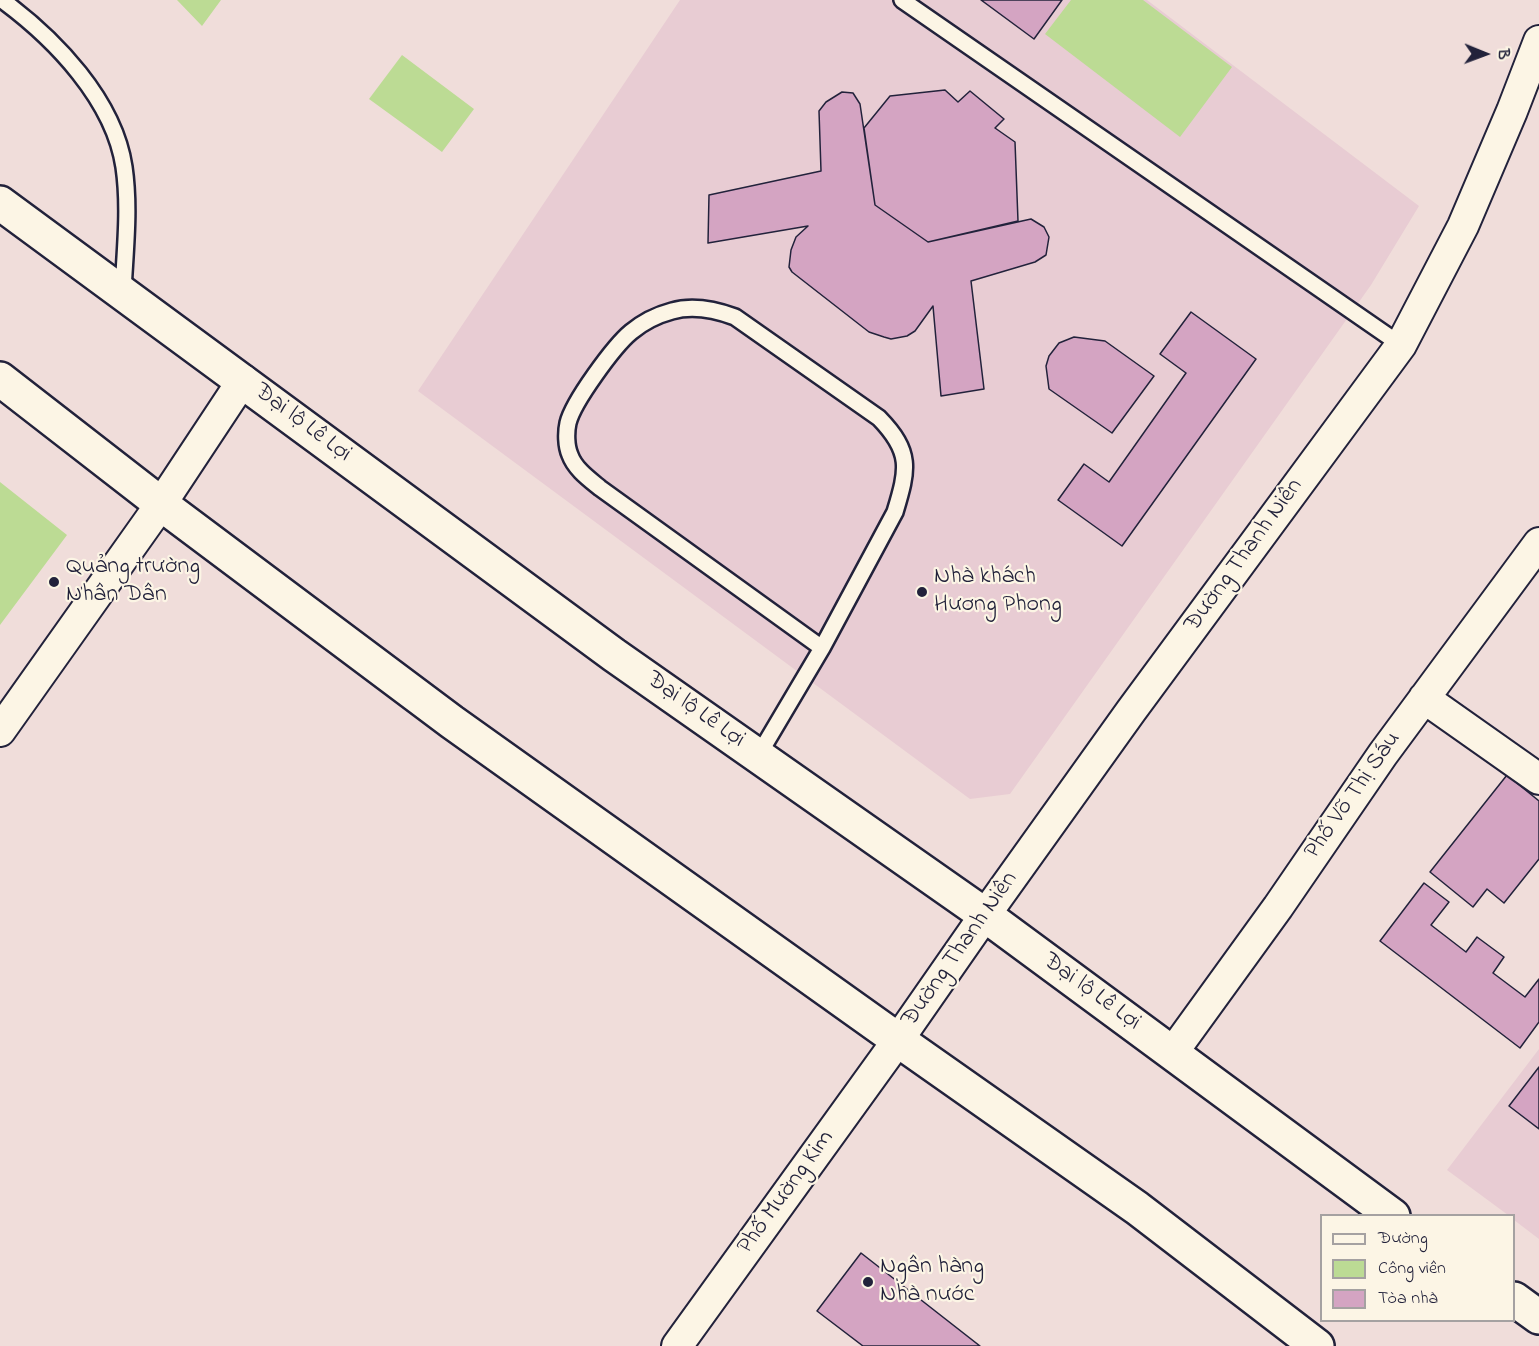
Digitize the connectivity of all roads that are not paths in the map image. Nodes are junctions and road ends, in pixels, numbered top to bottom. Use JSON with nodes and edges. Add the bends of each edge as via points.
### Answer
{"nodes":[{"id":1,"x":2,"y":0,"type":"edge"},
{"id":2,"x":902,"y":0,"type":"edge"},
{"id":3,"x":1539,"y":41,"type":"edge"},
{"id":4,"x":0,"y":203,"type":"edge"},
{"id":5,"x":123,"y":291,"type":"junction"},
{"id":6,"x":1401,"y":345,"type":"junction"},
{"id":7,"x":0,"y":379,"type":"edge"},
{"id":8,"x":243,"y":380,"type":"junction"},
{"id":9,"x":161,"y":504,"type":"junction"},
{"id":10,"x":1539,"y":543,"type":"edge"},
{"id":11,"x":822,"y":648,"type":"junction"},
{"id":12,"x":1424,"y":698,"type":"junction"},
{"id":13,"x":0,"y":731,"type":"edge"},
{"id":14,"x":758,"y":756,"type":"junction"},
{"id":15,"x":1539,"y":779,"type":"edge"},
{"id":16,"x":985,"y":915,"type":"junction"},
{"id":17,"x":898,"y":1040,"type":"junction"},
{"id":18,"x":1173,"y":1052,"type":"junction"},
{"id":19,"x":1392,"y":1214,"type":"edge"},
{"id":20,"x":1515,"y":1300,"type":"edge"},
{"id":21,"x":1539,"y":1317,"type":"edge"},
{"id":22,"x":677,"y":1346,"type":"edge"},
{"id":23,"x":1317,"y":1346,"type":"edge"}],
"edges":[{"from":1,"to":5,"type":"lane","via":[[64,55],[111,125],[124,166],[127,206]]},
{"from":2,"to":6,"type":"lane"},
{"from":3,"to":6,"type":"street","name":"Đường Thanh Niên","via":[[1463,226]]},
{"from":4,"to":5,"type":"main road","name":"Đại lộ Lê Lợi"},
{"from":5,"to":8,"type":"main road","name":"Đại lộ Lê Lợi"},
{"from":6,"to":16,"type":"street","name":"Đường Thanh Niên"},
{"from":7,"to":9,"type":"main road"},
{"from":8,"to":9,"type":"street"},
{"from":8,"to":14,"type":"main road","name":"Đại lộ Lê Lợi","via":[[614,655]]},
{"from":9,"to":13,"type":"street"},
{"from":9,"to":17,"type":"main road","via":[[452,722]]},
{"from":10,"to":12,"type":"street","name":"Phố Võ Thị Sáu"},
{"from":11,"to":11,"type":"lane","via":[[600,488],[577,468],[569,454],[568,422],[576,406],[610,356],[648,320],[674,310],[693,309],[716,310],[735,317],[879,418],[903,448],[906,465],[895,512]]},
{"from":11,"to":14,"type":"lane"},
{"from":12,"to":15,"type":"street"},
{"from":12,"to":18,"type":"street","name":"Phố Võ Thị Sáu"},
{"from":14,"to":16,"type":"main road","name":"Đại lộ Lê Lợi"},
{"from":16,"to":17,"type":"street","name":"Đường Thanh Niên"},
{"from":16,"to":18,"type":"main road","name":"Đại lộ Lê Lợi"},
{"from":17,"to":22,"type":"street","name":"Phố Mường Kim"},
{"from":17,"to":23,"type":"main road","via":[[1137,1208]]},
{"from":18,"to":19,"type":"main road","name":"Đại lộ Lê Lợi"},
{"from":20,"to":21,"type":"main road"}]}
